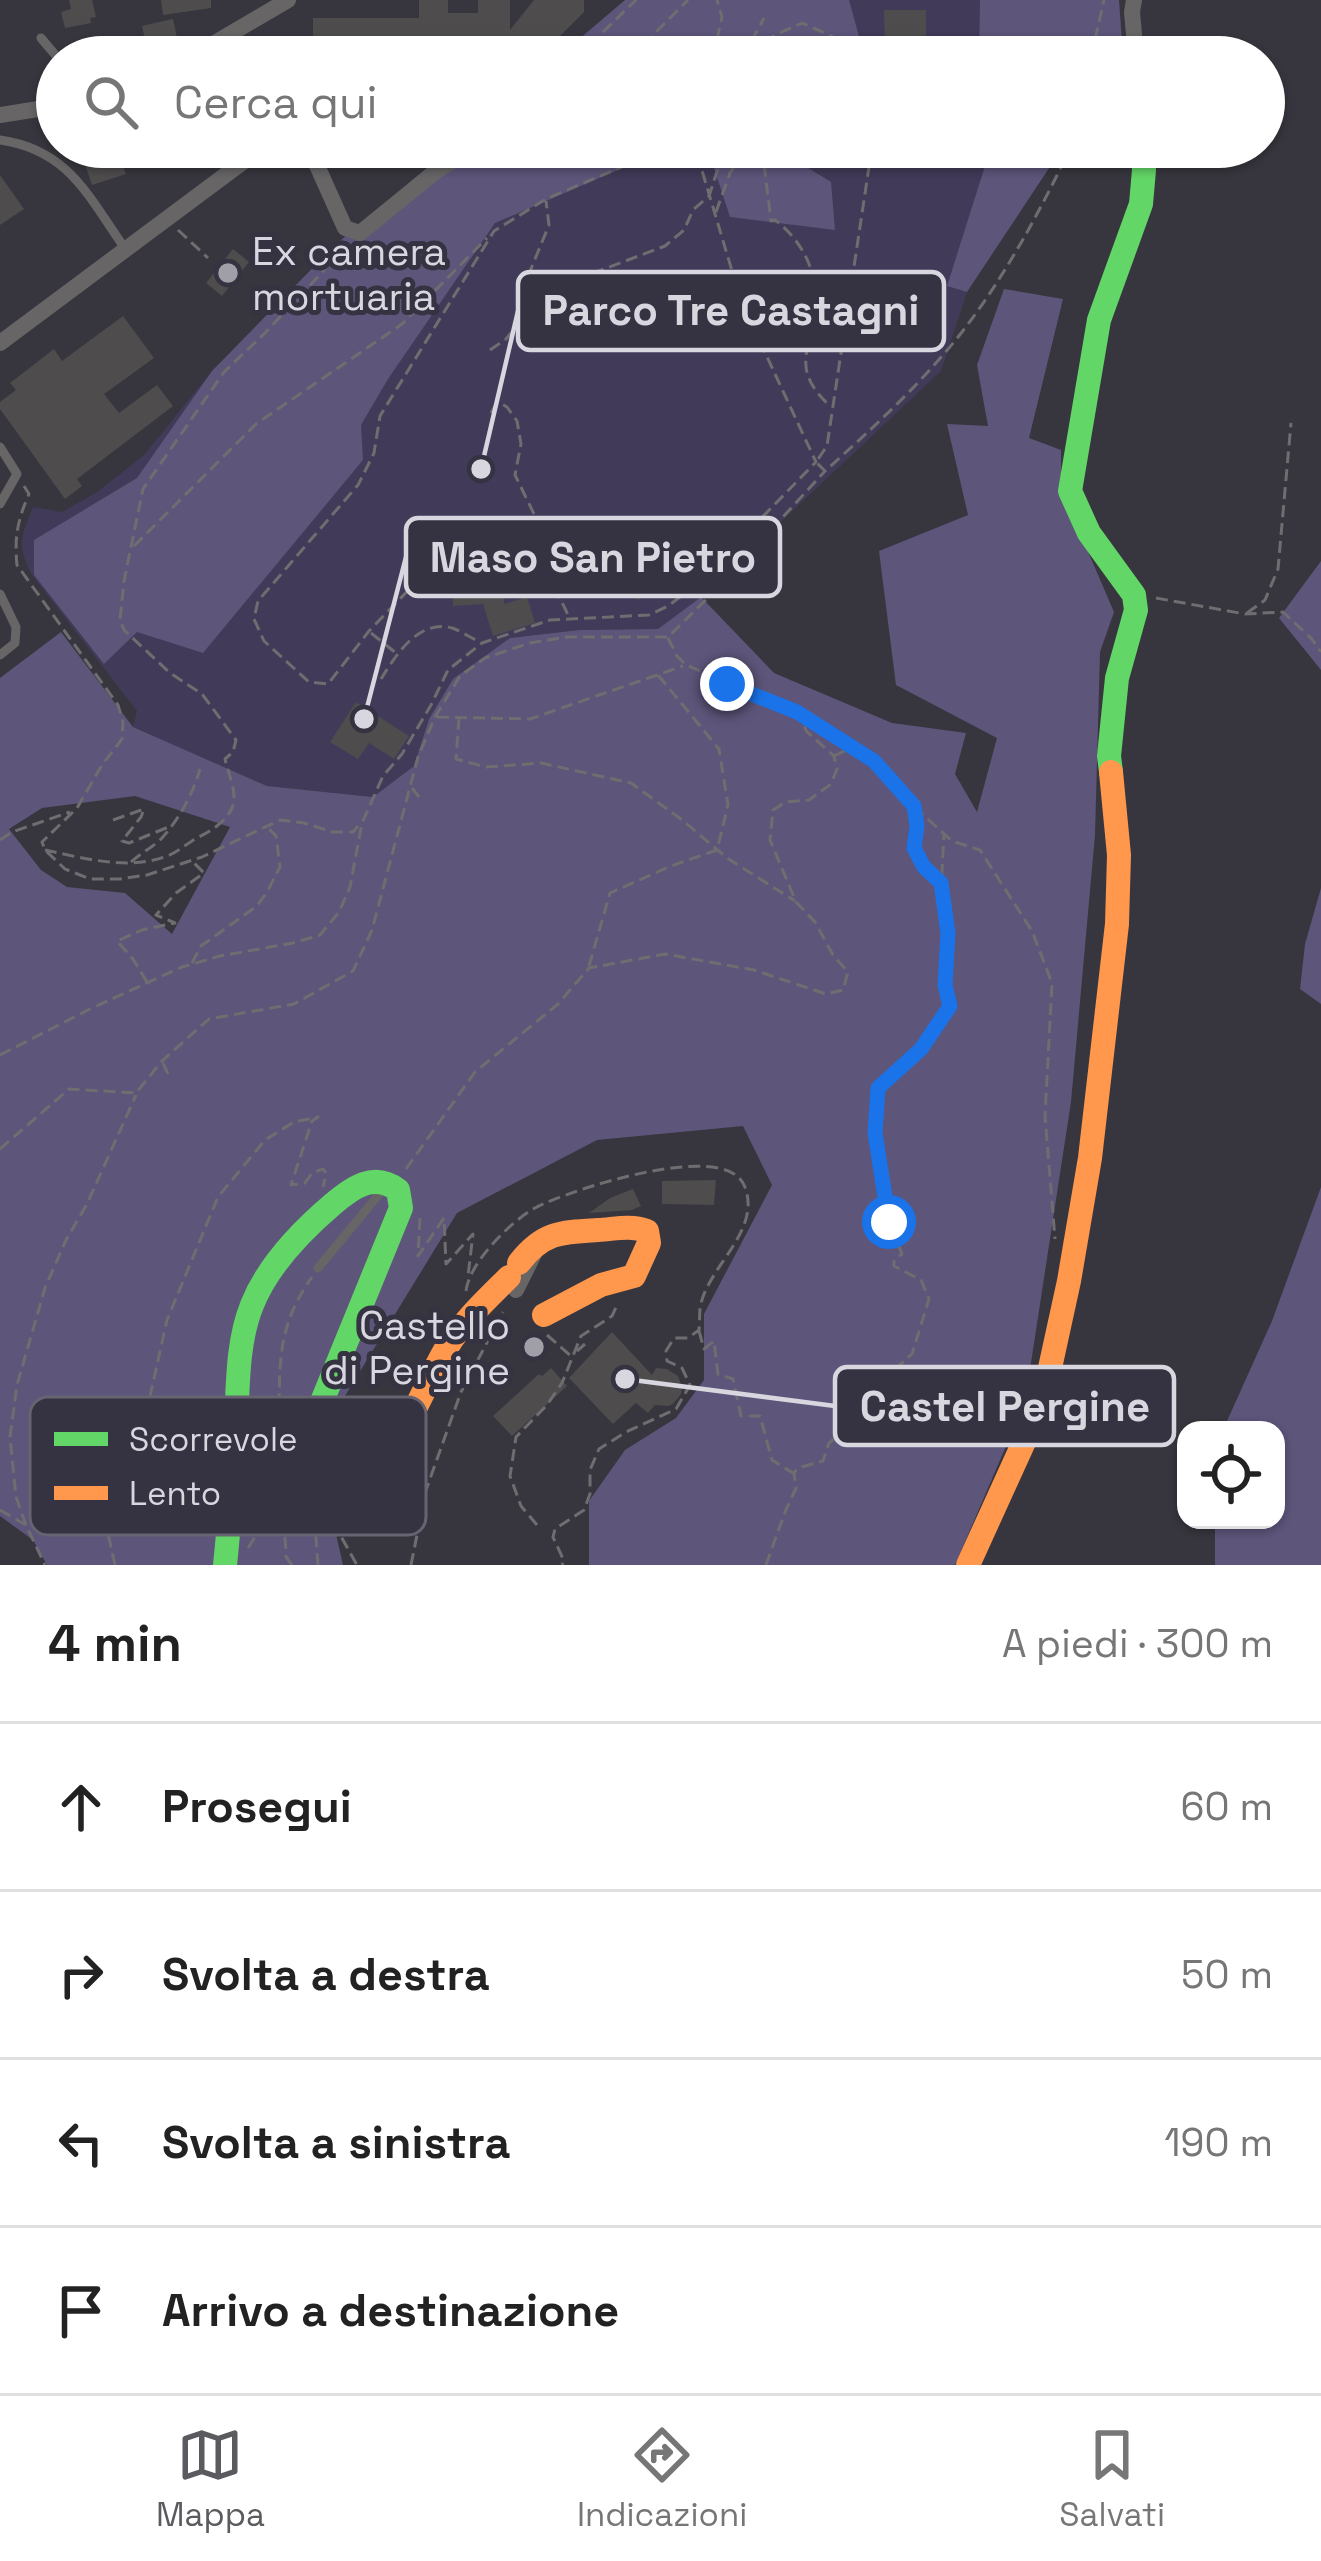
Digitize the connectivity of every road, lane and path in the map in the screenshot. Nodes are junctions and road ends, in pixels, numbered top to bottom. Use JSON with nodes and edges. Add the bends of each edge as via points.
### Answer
{"nodes":[{"id":1,"x":288,"y":0,"type":"edge"},
{"id":2,"x":637,"y":0,"type":"edge"},
{"id":3,"x":688,"y":0,"type":"edge"},
{"id":4,"x":717,"y":0,"type":"edge"},
{"id":5,"x":1104,"y":0,"type":"edge"},
{"id":6,"x":1134,"y":0,"type":"edge"},
{"id":7,"x":764,"y":18,"type":"dead end"},
{"id":8,"x":228,"y":36,"type":"edge"},
{"id":9,"x":599,"y":36,"type":"edge"},
{"id":10,"x":652,"y":36,"type":"edge"},
{"id":11,"x":717,"y":36,"type":"edge"},
{"id":12,"x":754,"y":36,"type":"edge"},
{"id":13,"x":773,"y":36,"type":"edge"},
{"id":14,"x":832,"y":36,"type":"edge"},
{"id":15,"x":1096,"y":36,"type":"edge"},
{"id":16,"x":1134,"y":36,"type":"edge"},
{"id":17,"x":36,"y":109,"type":"edge"},
{"id":18,"x":0,"y":115,"type":"edge"},
{"id":19,"x":0,"y":140,"type":"edge"},
{"id":20,"x":36,"y":150,"type":"edge"},
{"id":21,"x":65,"y":168,"type":"edge"},
{"id":22,"x":236,"y":168,"type":"edge"},
{"id":23,"x":318,"y":168,"type":"edge"},
{"id":24,"x":441,"y":168,"type":"edge"},
{"id":25,"x":619,"y":168,"type":"edge"},
{"id":26,"x":701,"y":168,"type":"edge"},
{"id":27,"x":718,"y":168,"type":"edge"},
{"id":28,"x":733,"y":168,"type":"edge"},
{"id":29,"x":764,"y":168,"type":"edge"},
{"id":30,"x":869,"y":168,"type":"edge"},
{"id":31,"x":1061,"y":168,"type":"edge"},
{"id":32,"x":1144,"y":168,"type":"edge"},
{"id":33,"x":709,"y":196,"type":"junction"},
{"id":34,"x":546,"y":200,"type":"junction"},
{"id":35,"x":716,"y":214,"type":"junction"},
{"id":36,"x":168,"y":220,"type":"junction"},
{"id":37,"x":494,"y":231,"type":"junction"},
{"id":38,"x":360,"y":233,"type":"junction"},
{"id":39,"x":126,"y":251,"type":"junction"},
{"id":40,"x":208,"y":258,"type":"dead end"},
{"id":41,"x":525,"y":299,"type":"junction"},
{"id":42,"x":0,"y":343,"type":"edge"},
{"id":43,"x":490,"y":350,"type":"dead end"},
{"id":44,"x":832,"y":407,"type":"junction"},
{"id":45,"x":491,"y":413,"type":"dead end"},
{"id":46,"x":1292,"y":424,"type":"dead end"},
{"id":47,"x":0,"y":447,"type":"edge"},
{"id":48,"x":817,"y":462,"type":"junction"},
{"id":49,"x":825,"y":471,"type":"junction"},
{"id":50,"x":17,"y":474,"type":"junction"},
{"id":51,"x":0,"y":504,"type":"edge"},
{"id":52,"x":537,"y":520,"type":"junction"},
{"id":53,"x":132,"y":548,"type":"junction"},
{"id":54,"x":724,"y":556,"type":"junction"},
{"id":55,"x":421,"y":578,"type":"dead end"},
{"id":56,"x":530,"y":580,"type":"junction"},
{"id":57,"x":0,"y":594,"type":"edge"},
{"id":58,"x":505,"y":595,"type":"dead end"},
{"id":59,"x":1134,"y":595,"type":"junction"},
{"id":60,"x":1245,"y":614,"type":"junction"},
{"id":61,"x":570,"y":619,"type":"junction"},
{"id":62,"x":369,"y":632,"type":"junction"},
{"id":63,"x":668,"y":637,"type":"junction"},
{"id":64,"x":482,"y":643,"type":"junction"},
{"id":65,"x":1321,"y":652,"type":"edge"},
{"id":66,"x":397,"y":654,"type":"junction"},
{"id":67,"x":0,"y":655,"type":"edge"},
{"id":68,"x":686,"y":665,"type":"junction"},
{"id":69,"x":658,"y":675,"type":"junction"},
{"id":70,"x":381,"y":680,"type":"dead end"},
{"id":71,"x":797,"y":712,"type":"junction"},
{"id":72,"x":435,"y":717,"type":"junction"},
{"id":73,"x":459,"y":718,"type":"junction"},
{"id":74,"x":854,"y":746,"type":"junction"},
{"id":75,"x":835,"y":756,"type":"junction"},
{"id":76,"x":200,"y":769,"type":"dead end"},
{"id":77,"x":411,"y":787,"type":"junction"},
{"id":78,"x":418,"y":797,"type":"dead end"},
{"id":79,"x":914,"y":806,"type":"junction"},
{"id":80,"x":72,"y":811,"type":"junction"},
{"id":81,"x":113,"y":820,"type":"dead end"},
{"id":82,"x":362,"y":823,"type":"junction"},
{"id":83,"x":171,"y":826,"type":"junction"},
{"id":84,"x":267,"y":827,"type":"junction"},
{"id":85,"x":944,"y":834,"type":"junction"},
{"id":86,"x":0,"y":840,"type":"edge"},
{"id":87,"x":45,"y":850,"type":"junction"},
{"id":88,"x":717,"y":850,"type":"junction"},
{"id":89,"x":192,"y":860,"type":"junction"},
{"id":90,"x":130,"y":863,"type":"junction"},
{"id":91,"x":941,"y":883,"type":"junction"},
{"id":92,"x":796,"y":902,"type":"junction"},
{"id":93,"x":191,"y":964,"type":"junction"},
{"id":94,"x":589,"y":968,"type":"junction"},
{"id":95,"x":147,"y":982,"type":"junction"},
{"id":96,"x":0,"y":1054,"type":"edge"},
{"id":97,"x":162,"y":1061,"type":"junction"},
{"id":98,"x":170,"y":1078,"type":"dead end"},
{"id":99,"x":136,"y":1094,"type":"junction"},
{"id":100,"x":0,"y":1149,"type":"edge"},
{"id":101,"x":392,"y":1184,"type":"junction"},
{"id":102,"x":323,"y":1190,"type":"dead end"},
{"id":103,"x":420,"y":1219,"type":"dead end"},
{"id":104,"x":1054,"y":1238,"type":"dead end"},
{"id":105,"x":318,"y":1268,"type":"joint"},
{"id":106,"x":634,"y":1276,"type":"junction"},
{"id":107,"x":467,"y":1277,"type":"junction"},
{"id":108,"x":511,"y":1279,"type":"junction"},
{"id":109,"x":544,"y":1315,"type":"dead end"},
{"id":110,"x":698,"y":1330,"type":"junction"},
{"id":111,"x":585,"y":1344,"type":"dead end"},
{"id":112,"x":576,"y":1352,"type":"junction"},
{"id":113,"x":151,"y":1397,"type":"edge"},
{"id":114,"x":240,"y":1397,"type":"edge"},
{"id":115,"x":278,"y":1397,"type":"edge"},
{"id":116,"x":324,"y":1397,"type":"edge"},
{"id":117,"x":420,"y":1397,"type":"edge"},
{"id":118,"x":794,"y":1474,"type":"junction"},
{"id":119,"x":426,"y":1490,"type":"edge"},
{"id":120,"x":0,"y":1510,"type":"edge"},
{"id":121,"x":26,"y":1525,"type":"junction"},
{"id":122,"x":537,"y":1525,"type":"dead end"},
{"id":123,"x":30,"y":1533,"type":"edge"},
{"id":124,"x":31,"y":1535,"type":"edge"},
{"id":125,"x":108,"y":1535,"type":"edge"},
{"id":126,"x":284,"y":1535,"type":"edge"},
{"id":127,"x":316,"y":1535,"type":"edge"},
{"id":128,"x":340,"y":1535,"type":"edge"},
{"id":129,"x":417,"y":1535,"type":"edge"},
{"id":130,"x":45,"y":1565,"type":"edge"},
{"id":131,"x":115,"y":1565,"type":"edge"},
{"id":132,"x":292,"y":1565,"type":"edge"},
{"id":133,"x":318,"y":1565,"type":"edge"},
{"id":134,"x":357,"y":1565,"type":"edge"},
{"id":135,"x":411,"y":1565,"type":"edge"},
{"id":136,"x":562,"y":1565,"type":"edge"},
{"id":137,"x":766,"y":1565,"type":"edge"},
{"id":138,"x":968,"y":1565,"type":"edge"}],
"edges":[{"from":1,"to":8,"type":"street"},
{"from":2,"to":9,"type":"path"},
{"from":3,"to":10,"type":"path"},
{"from":4,"to":11,"type":"path"},
{"from":5,"to":15,"type":"path"},
{"from":6,"to":16,"type":"street"},
{"from":7,"to":12,"type":"path"},
{"from":13,"to":14,"type":"path","via":[[802,22]]},
{"from":17,"to":18,"type":"street"},
{"from":19,"to":20,"type":"lane"},
{"from":21,"to":39,"type":"lane"},
{"from":22,"to":36,"type":"street"},
{"from":23,"to":38,"type":"street","via":[[345,228]]},
{"from":24,"to":38,"type":"street"},
{"from":25,"to":34,"type":"path"},
{"from":26,"to":33,"type":"path"},
{"from":27,"to":33,"type":"path"},
{"from":28,"to":35,"type":"path"},
{"from":29,"to":44,"type":"path","via":[[771,220],[793,233],[812,272],[816,308],[806,366]]},
{"from":30,"to":44,"type":"path"},
{"from":31,"to":49,"type":"path","via":[[965,328]]},
{"from":32,"to":59,"type":"street","via":[[1141,204],[1099,320],[1070,491]]},
{"from":33,"to":35,"type":"path"},
{"from":33,"to":41,"type":"path","via":[[665,246]]},
{"from":34,"to":37,"type":"path"},
{"from":34,"to":41,"type":"path","via":[[549,225]]},
{"from":35,"to":48,"type":"path","via":[[742,302]]},
{"from":36,"to":39,"type":"street"},
{"from":36,"to":40,"type":"path"},
{"from":37,"to":53,"type":"path","via":[[402,324],[256,424]]},
{"from":37,"to":62,"type":"path","via":[[380,416],[358,485],[255,609],[264,641],[309,682],[328,684]]},
{"from":38,"to":53,"type":"path","via":[[224,372],[143,489]]},
{"from":39,"to":42,"type":"street"},
{"from":41,"to":43,"type":"path","via":[[526,315]]},
{"from":44,"to":48,"type":"path"},
{"from":45,"to":52,"type":"path","via":[[500,403],[517,421],[515,475]]},
{"from":46,"to":60,"type":"path","via":[[1278,569],[1264,600]]},
{"from":47,"to":50,"type":"lane"},
{"from":48,"to":49,"type":"path"},
{"from":48,"to":54,"type":"path"},
{"from":49,"to":63,"type":"path"},
{"from":50,"to":51,"type":"lane"},
{"from":50,"to":80,"type":"path","via":[[29,494],[14,538],[16,565],[123,722],[122,740]]},
{"from":52,"to":54,"type":"path","via":[[616,518]]},
{"from":52,"to":56,"type":"path","via":[[512,552]]},
{"from":53,"to":90,"type":"path","via":[[124,630],[202,694],[236,740],[225,759],[235,803],[229,814],[171,856]]},
{"from":54,"to":61,"type":"path","via":[[649,615]]},
{"from":55,"to":62,"type":"path"},
{"from":56,"to":58,"type":"path"},
{"from":56,"to":61,"type":"path","via":[[560,598]]},
{"from":57,"to":67,"type":"lane","via":[[16,628],[15,643]]},
{"from":59,"to":60,"type":"path"},
{"from":59,"to":138,"type":"street","via":[[1109,756],[1118,924],[1069,1281],[1043,1400]]},
{"from":60,"to":65,"type":"path","via":[[1283,612]]},
{"from":61,"to":64,"type":"path"},
{"from":62,"to":66,"type":"path"},
{"from":63,"to":68,"type":"path"},
{"from":63,"to":72,"type":"path","via":[[566,637],[485,658],[460,676]]},
{"from":64,"to":66,"type":"path","via":[[428,628]]},
{"from":64,"to":82,"type":"path","via":[[448,670]]},
{"from":66,"to":70,"type":"path"},
{"from":68,"to":69,"type":"path"},
{"from":68,"to":71,"type":"path"},
{"from":69,"to":73,"type":"path","via":[[530,719]]},
{"from":69,"to":88,"type":"path","via":[[718,749],[728,805]]},
{"from":71,"to":74,"type":"path"},
{"from":71,"to":75,"type":"path"},
{"from":72,"to":73,"type":"path"},
{"from":72,"to":77,"type":"path"},
{"from":73,"to":88,"type":"path","via":[[456,759],[486,767],[541,763],[631,783]]},
{"from":74,"to":75,"type":"path"},
{"from":74,"to":79,"type":"path"},
{"from":75,"to":92,"type":"path","via":[[831,784],[773,810],[770,840]]},
{"from":76,"to":83,"type":"path"},
{"from":77,"to":78,"type":"path"},
{"from":77,"to":97,"type":"path","via":[[373,929],[353,971],[294,1004],[209,1018]]},
{"from":79,"to":85,"type":"path"},
{"from":79,"to":91,"type":"path","via":[[914,848]]},
{"from":80,"to":86,"type":"path"},
{"from":80,"to":87,"type":"path","via":[[47,834]]},
{"from":81,"to":83,"type":"path","via":[[144,809],[122,841],[129,843]]},
{"from":82,"to":84,"type":"path","via":[[353,832],[288,819]]},
{"from":82,"to":93,"type":"path","via":[[350,887],[320,935]]},
{"from":83,"to":90,"type":"path"},
{"from":84,"to":89,"type":"path"},
{"from":84,"to":93,"type":"path","via":[[280,867],[256,906],[201,946]]},
{"from":85,"to":91,"type":"path"},
{"from":85,"to":104,"type":"path","via":[[980,850],[1032,932],[1052,983],[1045,1116]]},
{"from":87,"to":89,"type":"path","via":[[90,879],[147,875]]},
{"from":87,"to":90,"type":"path"},
{"from":88,"to":92,"type":"path"},
{"from":88,"to":94,"type":"path","via":[[610,893]]},
{"from":89,"to":95,"type":"path","via":[[204,873],[156,915],[175,923],[117,941]]},
{"from":91,"to":118,"type":"path","via":[[950,1006],[921,1049],[878,1088],[875,1133],[902,1254],[894,1266],[921,1280],[928,1299],[912,1354],[864,1397],[860,1418],[829,1443],[823,1461]]},
{"from":92,"to":94,"type":"path","via":[[848,972],[843,990],[826,994],[665,954]]},
{"from":93,"to":95,"type":"path"},
{"from":94,"to":101,"type":"path","via":[[475,1072]]},
{"from":95,"to":96,"type":"path"},
{"from":97,"to":98,"type":"path"},
{"from":97,"to":99,"type":"path"},
{"from":99,"to":100,"type":"path","via":[[69,1090]]},
{"from":99,"to":121,"type":"path","via":[[45,1288],[16,1385],[10,1437]]},
{"from":101,"to":105,"type":"lane"},
{"from":101,"to":114,"type":"street","via":[[356,1185],[269,1270],[249,1311]]},
{"from":101,"to":116,"type":"street","via":[[400,1208]]},
{"from":102,"to":113,"type":"path","via":[[323,1169],[291,1185],[318,1117],[265,1140],[218,1197],[167,1320]]},
{"from":103,"to":107,"type":"path","via":[[418,1256],[444,1218],[446,1264],[473,1234]]},
{"from":105,"to":115,"type":"path","via":[[286,1331]]},
{"from":106,"to":108,"type":"street","via":[[650,1239],[640,1226],[556,1232],[530,1248]]},
{"from":106,"to":109,"type":"street"},
{"from":106,"to":112,"type":"path","via":[[612,1316],[581,1336]]},
{"from":107,"to":108,"type":"path","via":[[466,1293]]},
{"from":107,"to":110,"type":"path","via":[[531,1210],[564,1195],[661,1169],[731,1170],[744,1184],[744,1227],[700,1304]]},
{"from":108,"to":117,"type":"street","via":[[448,1344]]},
{"from":108,"to":119,"type":"path"},
{"from":110,"to":118,"type":"path","via":[[704,1349],[714,1341],[718,1374],[733,1379],[742,1416],[760,1416],[772,1460]]},
{"from":110,"to":136,"type":"path","via":[[674,1338],[666,1351],[689,1385],[676,1409],[599,1449],[584,1510],[555,1529]]},
{"from":111,"to":112,"type":"path"},
{"from":112,"to":122,"type":"path","via":[[547,1405],[513,1444],[510,1476]]},
{"from":118,"to":137,"type":"path","via":[[796,1489]]},
{"from":120,"to":121,"type":"path"},
{"from":121,"to":123,"type":"path"},
{"from":124,"to":130,"type":"path"},
{"from":125,"to":131,"type":"path"},
{"from":126,"to":132,"type":"path"},
{"from":127,"to":133,"type":"path"},
{"from":128,"to":134,"type":"path"},
{"from":129,"to":135,"type":"path"}]}
